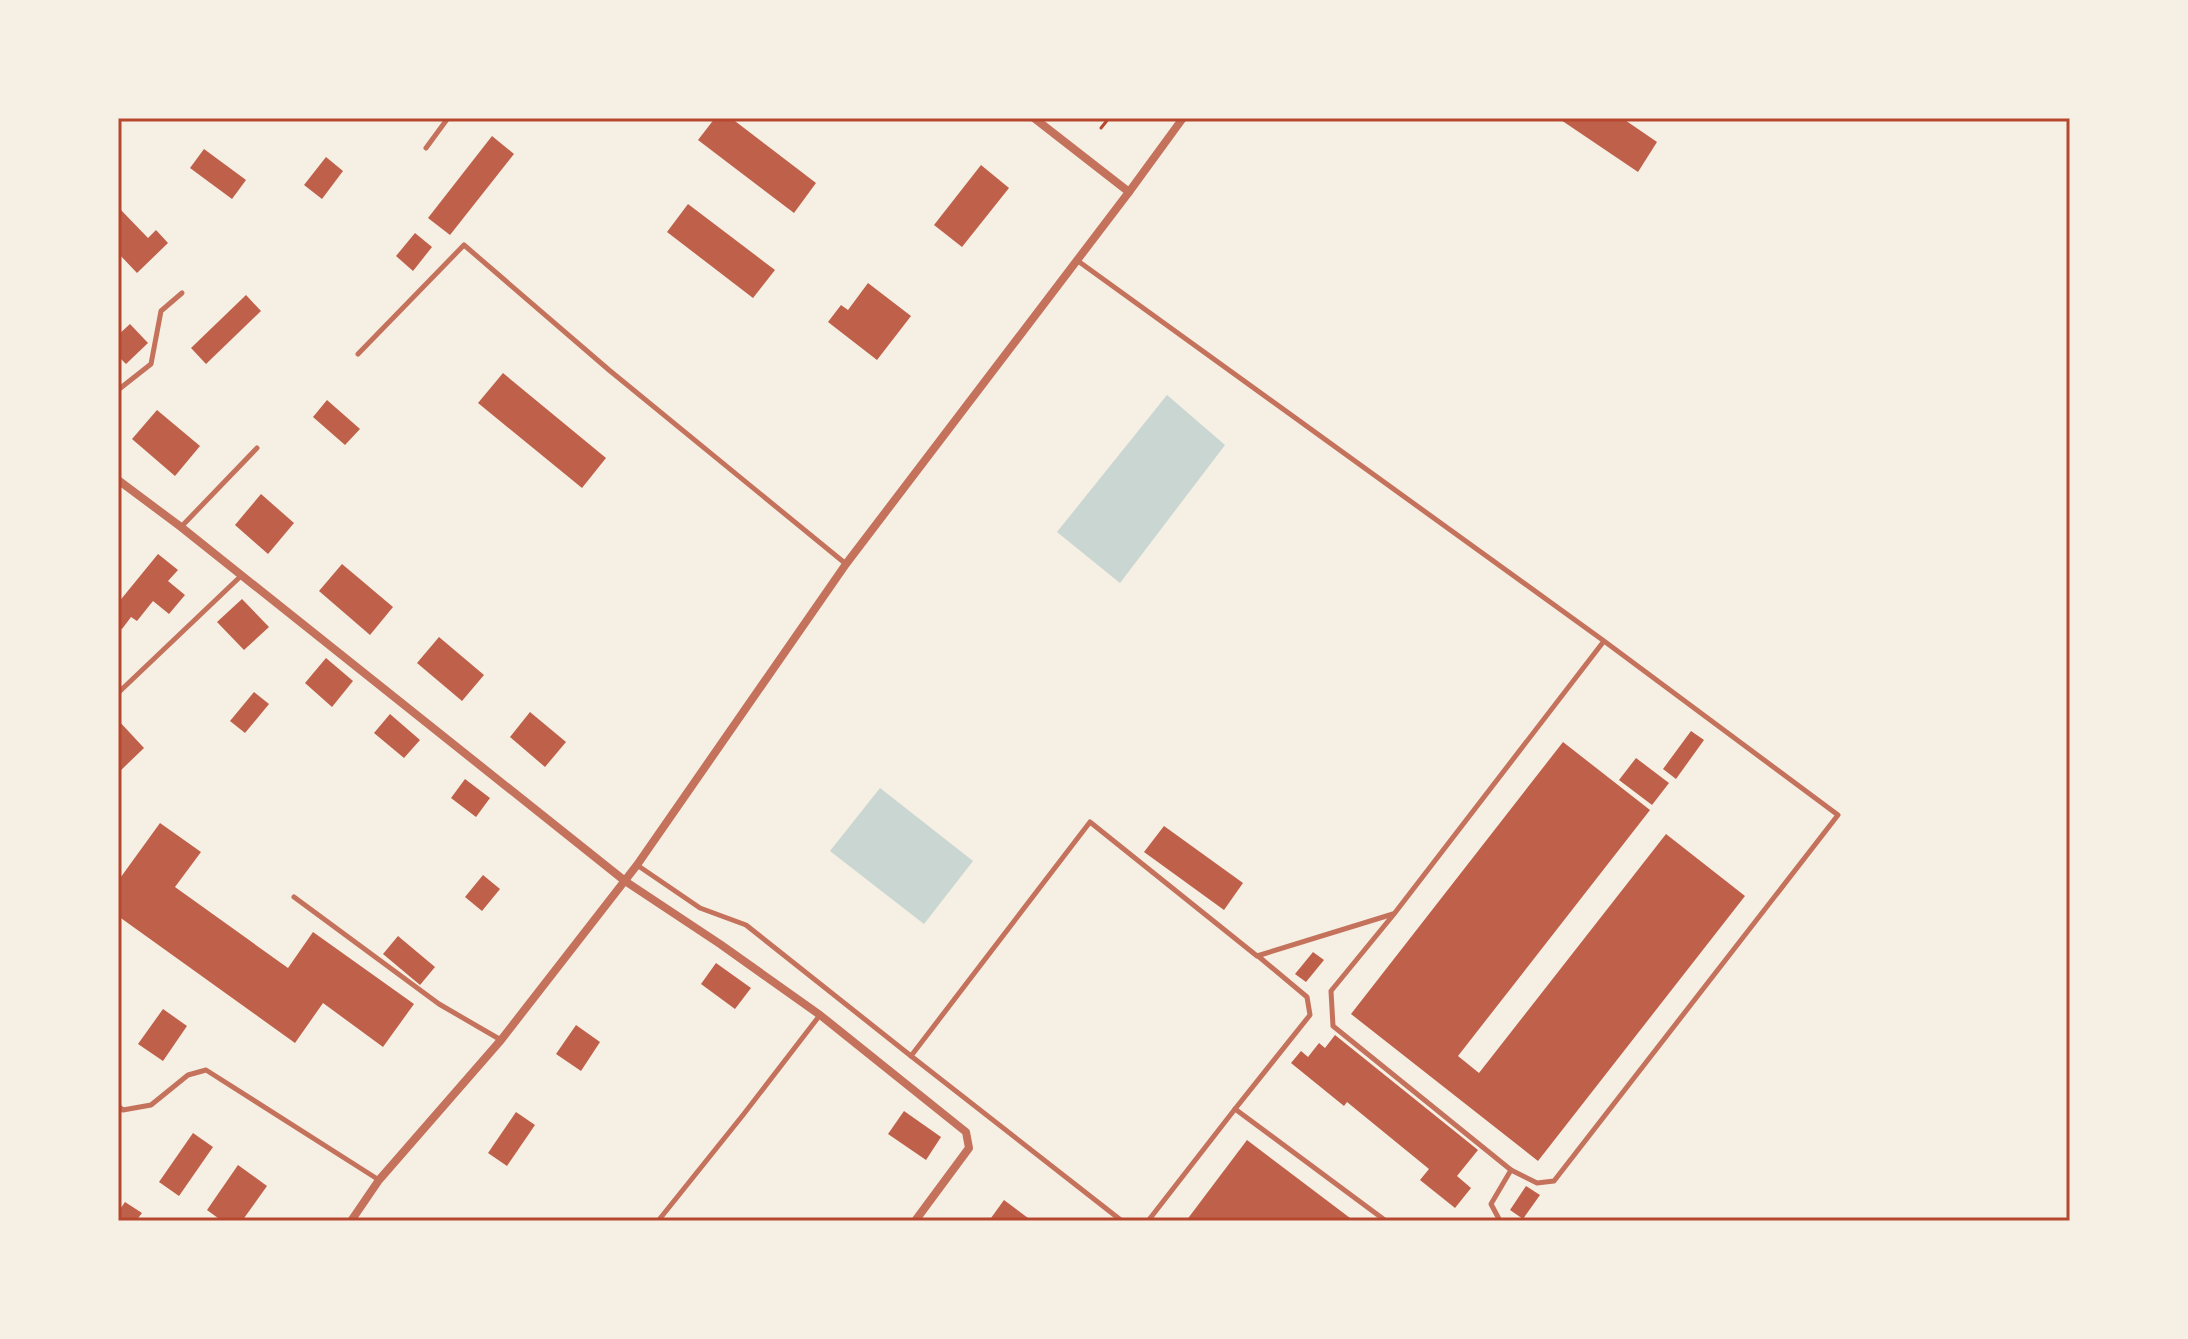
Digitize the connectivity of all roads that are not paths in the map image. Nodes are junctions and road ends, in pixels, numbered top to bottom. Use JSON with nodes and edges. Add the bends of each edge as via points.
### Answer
{"nodes":[{"id":1,"x":448,"y":118,"type":"edge"},
{"id":2,"x":1034,"y":118,"type":"edge"},
{"id":3,"x":1183,"y":118,"type":"edge"},
{"id":4,"x":426,"y":148,"type":"dead end"},
{"id":5,"x":1129,"y":192,"type":"junction"},
{"id":6,"x":1077,"y":260,"type":"junction"},
{"id":7,"x":182,"y":293,"type":"dead end"},
{"id":8,"x":358,"y":354,"type":"dead end"},
{"id":9,"x":118,"y":390,"type":"edge"},
{"id":10,"x":257,"y":448,"type":"dead end"},
{"id":11,"x":118,"y":480,"type":"edge"},
{"id":12,"x":181,"y":527,"type":"junction"},
{"id":13,"x":846,"y":564,"type":"junction"},
{"id":14,"x":242,"y":575,"type":"junction"},
{"id":15,"x":1604,"y":641,"type":"junction"},
{"id":16,"x":118,"y":693,"type":"edge"},
{"id":17,"x":637,"y":865,"type":"junction"},
{"id":18,"x":625,"y":881,"type":"junction"},
{"id":19,"x":294,"y":897,"type":"dead end"},
{"id":20,"x":1394,"y":914,"type":"junction"},
{"id":21,"x":1257,"y":956,"type":"junction"},
{"id":22,"x":820,"y":1015,"type":"junction"},
{"id":23,"x":501,"y":1040,"type":"junction"},
{"id":24,"x":911,"y":1056,"type":"junction"},
{"id":25,"x":118,"y":1106,"type":"edge"},
{"id":26,"x":1235,"y":1109,"type":"junction"},
{"id":27,"x":1511,"y":1170,"type":"junction"},
{"id":28,"x":379,"y":1180,"type":"junction"},
{"id":29,"x":351,"y":1221,"type":"edge"},
{"id":30,"x":658,"y":1221,"type":"edge"},
{"id":31,"x":915,"y":1221,"type":"edge"},
{"id":32,"x":1122,"y":1221,"type":"edge"},
{"id":33,"x":1148,"y":1221,"type":"edge"},
{"id":34,"x":1386,"y":1221,"type":"edge"},
{"id":35,"x":1497,"y":1221,"type":"edge"}],
"edges":[{"from":1,"to":4,"type":"lane"},
{"from":2,"to":5,"type":"street"},
{"from":3,"to":5,"type":"street"},
{"from":5,"to":6,"type":"street"},
{"from":6,"to":13,"type":"street"},
{"from":6,"to":15,"type":"lane"},
{"from":7,"to":9,"type":"lane","via":[[161,311],[151,364]]},
{"from":8,"to":13,"type":"lane","via":[[464,245]]},
{"from":10,"to":12,"type":"lane"},
{"from":11,"to":12,"type":"street"},
{"from":12,"to":14,"type":"street"},
{"from":13,"to":17,"type":"street"},
{"from":14,"to":16,"type":"lane"},
{"from":14,"to":18,"type":"street"},
{"from":15,"to":20,"type":"lane"},
{"from":15,"to":27,"type":"lane","via":[[1838,815],[1554,1181],[1537,1183]]},
{"from":17,"to":18,"type":"street"},
{"from":17,"to":24,"type":"lane","via":[[700,908],[746,925]]},
{"from":18,"to":22,"type":"street"},
{"from":18,"to":23,"type":"street"},
{"from":19,"to":23,"type":"lane","via":[[439,1004]]},
{"from":20,"to":21,"type":"lane"},
{"from":20,"to":27,"type":"lane","via":[[1331,991],[1333,1026]]},
{"from":21,"to":24,"type":"lane","via":[[1090,822]]},
{"from":21,"to":26,"type":"lane","via":[[1307,997],[1310,1015]]},
{"from":22,"to":30,"type":"lane"},
{"from":22,"to":31,"type":"street","via":[[966,1132],[969,1148]]},
{"from":23,"to":28,"type":"street"},
{"from":24,"to":32,"type":"lane"},
{"from":25,"to":28,"type":"lane","via":[[123,1110],[151,1105],[188,1075],[206,1070]]},
{"from":26,"to":33,"type":"lane"},
{"from":26,"to":34,"type":"lane"},
{"from":27,"to":35,"type":"lane","via":[[1491,1204]]},
{"from":28,"to":29,"type":"street"}]}
